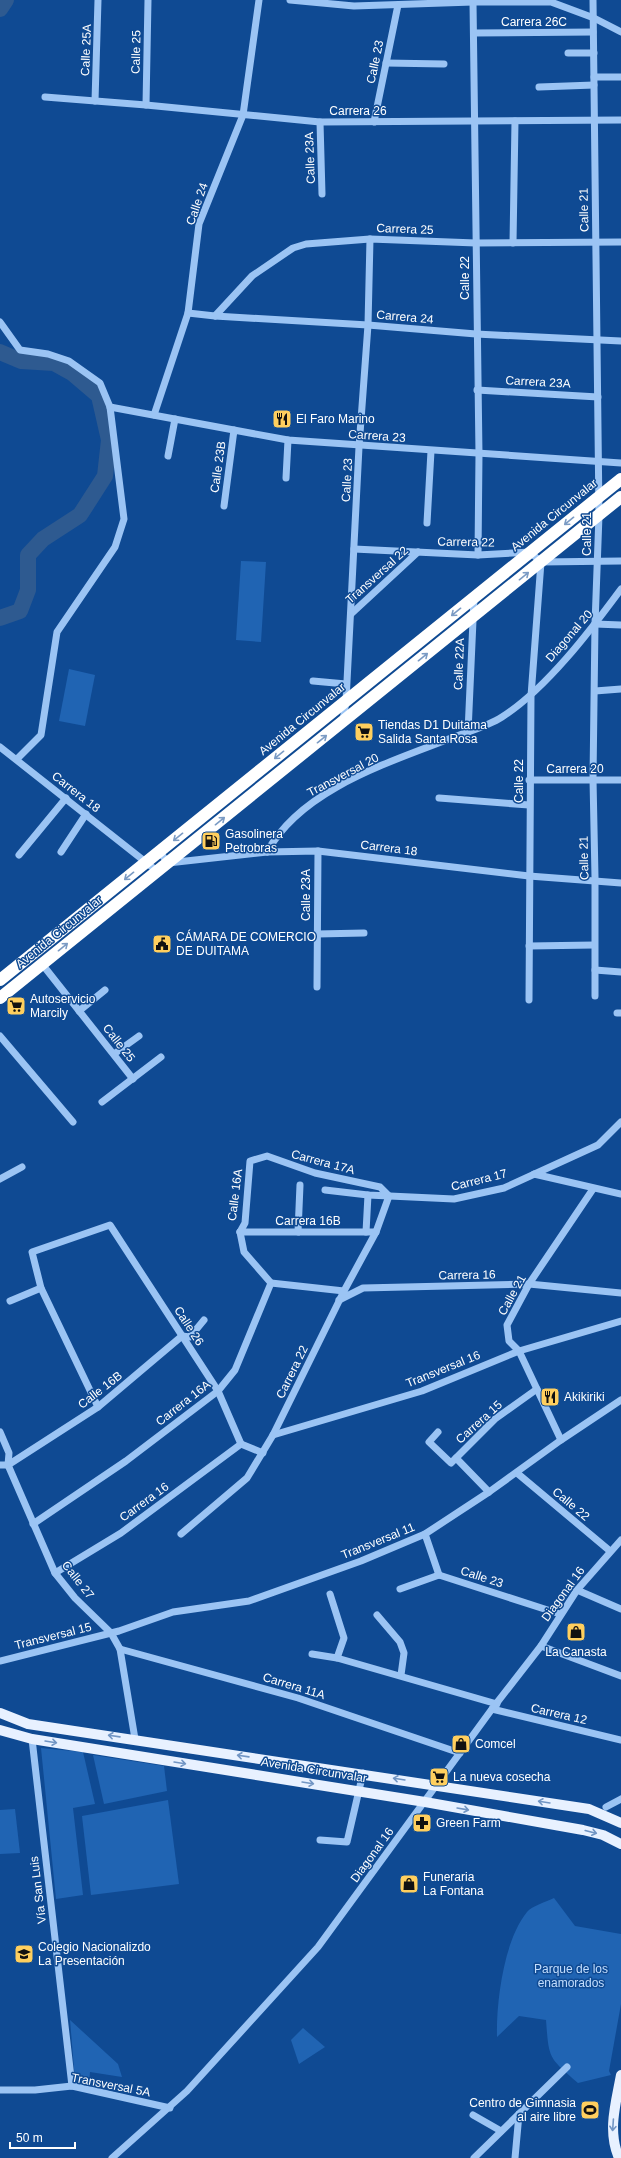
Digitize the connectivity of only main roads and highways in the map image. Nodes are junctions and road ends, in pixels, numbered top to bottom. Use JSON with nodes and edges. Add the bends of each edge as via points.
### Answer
{"nodes":[{"id":1,"x":621,"y":479,"type":"edge"},
{"id":2,"x":621,"y":497,"type":"edge"},
{"id":3,"x":114,"y":888,"type":"junction"},
{"id":4,"x":122,"y":899,"type":"junction"},
{"id":5,"x":0,"y":980,"type":"edge"},
{"id":6,"x":0,"y":998,"type":"edge"},
{"id":7,"x":0,"y":1713,"type":"edge"},
{"id":8,"x":0,"y":1730,"type":"edge"},
{"id":9,"x":621,"y":1823,"type":"edge"},
{"id":10,"x":621,"y":1844,"type":"edge"},
{"id":11,"x":621,"y":2075,"type":"edge"},
{"id":12,"x":620,"y":2091,"type":"edge"},
{"id":13,"x":619,"y":2158,"type":"edge"}],
"edges":[{"from":1,"to":3,"type":"highway","name":"Avenida Circunvalar","one_way":true},
{"from":4,"to":2,"type":"highway","name":"Avenida Circunvalar","one_way":true},
{"from":3,"to":4,"type":"highway"},
{"from":3,"to":5,"type":"highway","name":"Avenida Circunvalar"},
{"from":6,"to":4,"type":"highway","name":"Avenida Circunvalar","one_way":true},
{"from":9,"to":7,"type":"main road","name":"Avenida Circunvalar","one_way":true,"via":[[589,1809],[28,1724]]},
{"from":8,"to":10,"type":"main road","name":"Avenida Circunvalar","one_way":true,"via":[[32,1739],[583,1830],[603,1835]]},
{"from":11,"to":12,"type":"main road"},
{"from":12,"to":13,"type":"main road","one_way":true,"via":[[612,2124]]}]}
